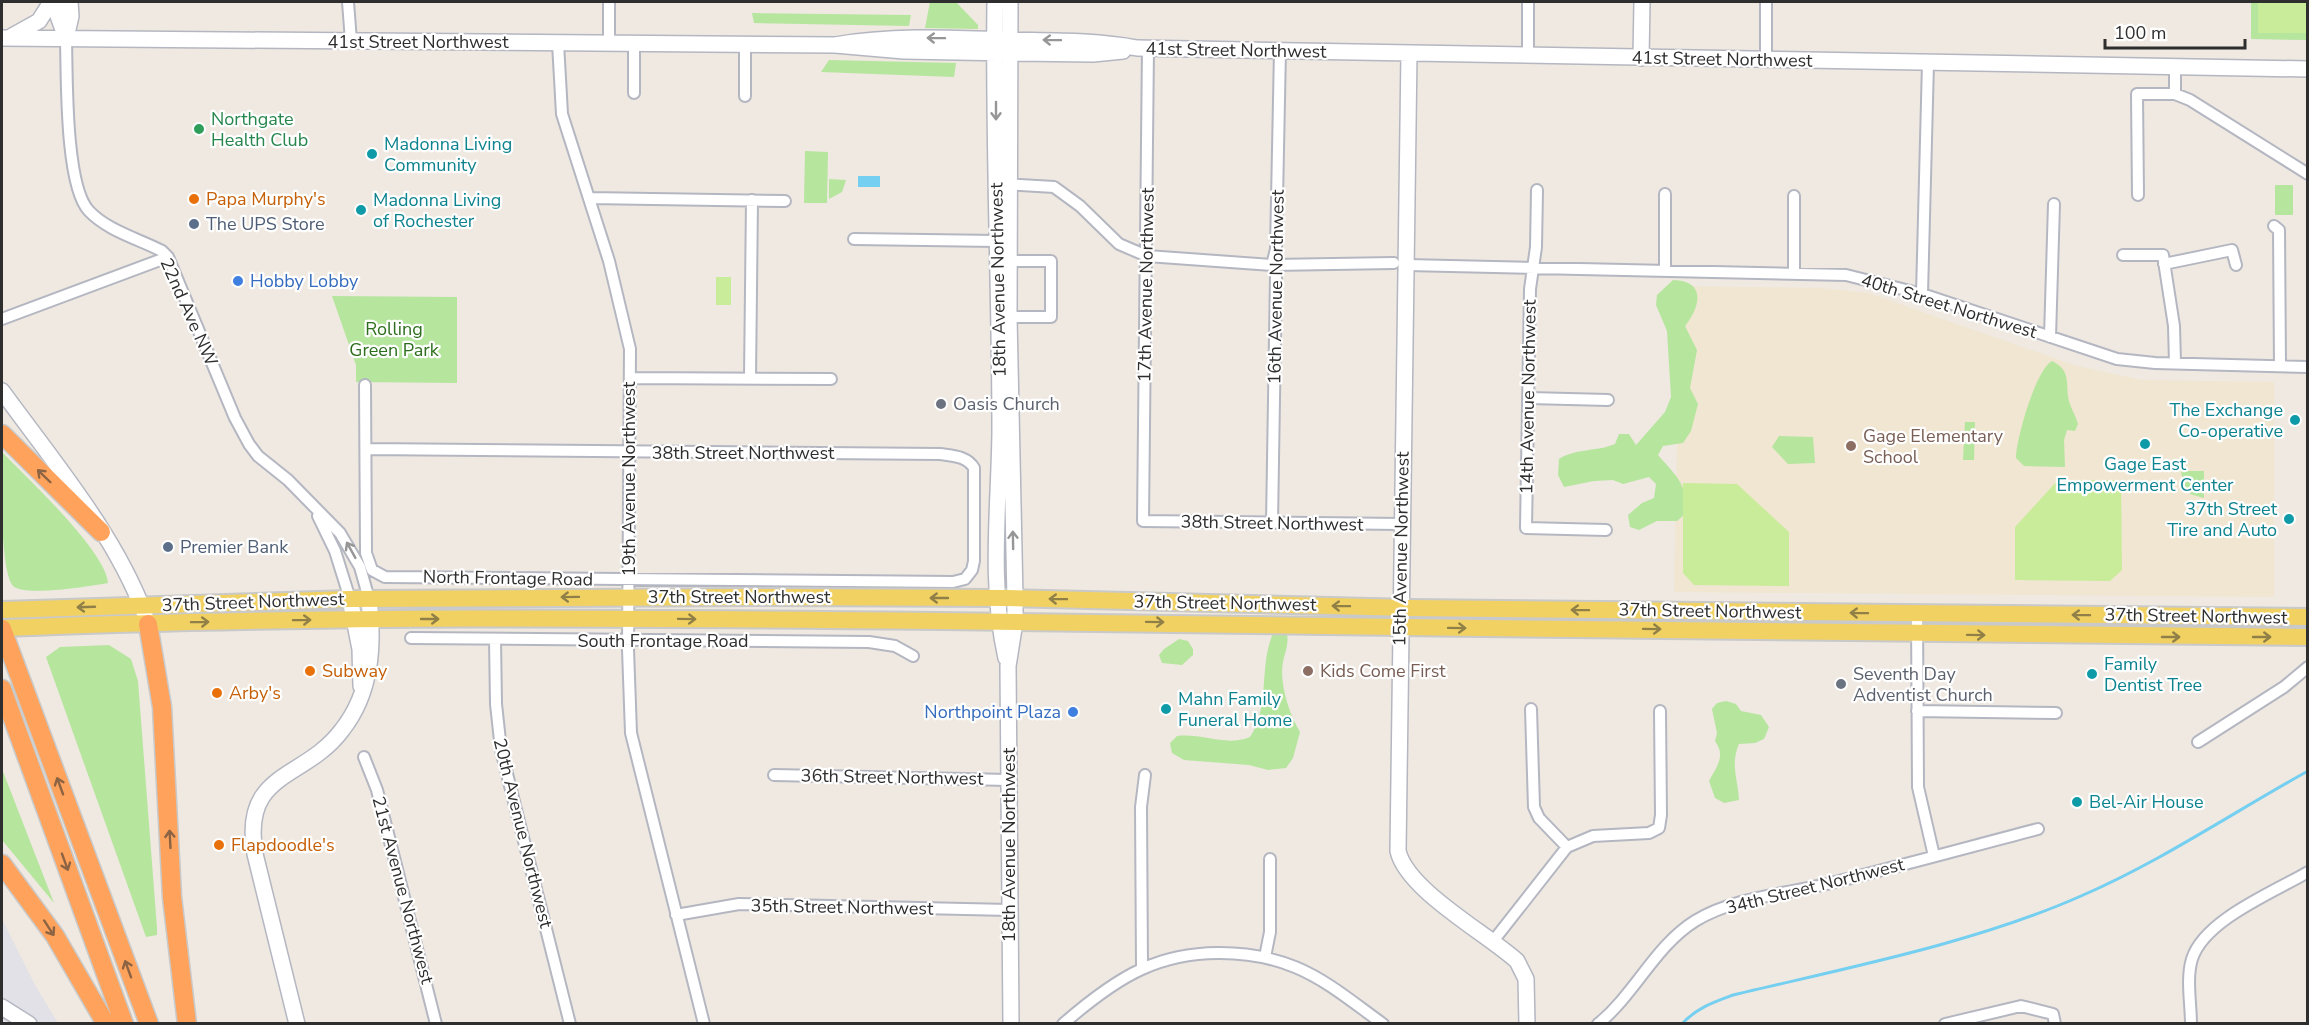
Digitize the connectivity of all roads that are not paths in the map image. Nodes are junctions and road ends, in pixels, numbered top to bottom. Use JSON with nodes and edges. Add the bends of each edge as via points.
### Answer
{"nodes":[{"id":1,"x":51,"y":2,"type":"edge"},
{"id":2,"x":56,"y":2,"type":"edge"},
{"id":3,"x":70,"y":2,"type":"edge"},
{"id":4,"x":348,"y":2,"type":"edge"},
{"id":5,"x":609,"y":2,"type":"edge"},
{"id":6,"x":995,"y":2,"type":"edge"},
{"id":7,"x":1010,"y":2,"type":"edge"},
{"id":8,"x":1528,"y":2,"type":"edge"},
{"id":9,"x":1642,"y":2,"type":"edge"},
{"id":10,"x":1766,"y":2,"type":"edge"},
{"id":11,"x":4,"y":38,"type":"edge"},
{"id":12,"x":66,"y":38,"type":"junction"},
{"id":13,"x":351,"y":42,"type":"junction"},
{"id":14,"x":558,"y":43,"type":"junction"},
{"id":15,"x":609,"y":44,"type":"junction"},
{"id":16,"x":634,"y":44,"type":"junction"},
{"id":17,"x":745,"y":45,"type":"junction"},
{"id":18,"x":1002,"y":46,"type":"junction"},
{"id":19,"x":1142,"y":48,"type":"junction"},
{"id":20,"x":1280,"y":50,"type":"junction"},
{"id":21,"x":1409,"y":53,"type":"junction"},
{"id":22,"x":1527,"y":56,"type":"junction"},
{"id":23,"x":1641,"y":58,"type":"junction"},
{"id":24,"x":1766,"y":60,"type":"junction"},
{"id":25,"x":1928,"y":63,"type":"junction"},
{"id":26,"x":2175,"y":67,"type":"junction"},
{"id":27,"x":2307,"y":69,"type":"edge"},
{"id":28,"x":634,"y":93,"type":"dead end"},
{"id":29,"x":2175,"y":94,"type":"junction"},
{"id":30,"x":745,"y":96,"type":"dead end"},
{"id":31,"x":2307,"y":174,"type":"edge"},
{"id":32,"x":1003,"y":184,"type":"junction"},
{"id":33,"x":1537,"y":190,"type":"dead end"},
{"id":34,"x":1665,"y":194,"type":"dead end"},
{"id":35,"x":2138,"y":195,"type":"dead end"},
{"id":36,"x":1794,"y":196,"type":"dead end"},
{"id":37,"x":589,"y":198,"type":"junction"},
{"id":38,"x":752,"y":200,"type":"junction"},
{"id":39,"x":784,"y":201,"type":"dead end"},
{"id":40,"x":2054,"y":204,"type":"dead end"},
{"id":41,"x":2274,"y":226,"type":"dead end"},
{"id":42,"x":854,"y":239,"type":"dead end"},
{"id":43,"x":997,"y":241,"type":"junction"},
{"id":44,"x":2123,"y":255,"type":"dead end"},
{"id":45,"x":1147,"y":256,"type":"junction"},
{"id":46,"x":168,"y":257,"type":"junction"},
{"id":47,"x":1009,"y":261,"type":"junction"},
{"id":48,"x":1400,"y":264,"type":"junction"},
{"id":49,"x":2164,"y":264,"type":"junction"},
{"id":50,"x":1272,"y":265,"type":"junction"},
{"id":51,"x":1533,"y":266,"type":"junction"},
{"id":52,"x":2236,"y":266,"type":"dead end"},
{"id":53,"x":1665,"y":269,"type":"junction"},
{"id":54,"x":1794,"y":273,"type":"junction"},
{"id":55,"x":1922,"y":294,"type":"junction"},
{"id":56,"x":1010,"y":317,"type":"junction"},
{"id":57,"x":2,"y":319,"type":"edge"},
{"id":58,"x":2049,"y":336,"type":"junction"},
{"id":59,"x":2175,"y":363,"type":"junction"},
{"id":60,"x":2280,"y":366,"type":"junction"},
{"id":61,"x":2307,"y":367,"type":"edge"},
{"id":62,"x":630,"y":378,"type":"junction"},
{"id":63,"x":750,"y":378,"type":"junction"},
{"id":64,"x":831,"y":379,"type":"dead end"},
{"id":65,"x":365,"y":385,"type":"dead end"},
{"id":66,"x":2,"y":391,"type":"edge"},
{"id":67,"x":1528,"y":398,"type":"junction"},
{"id":68,"x":1608,"y":400,"type":"dead end"},
{"id":69,"x":2,"y":434,"type":"edge"},
{"id":70,"x":366,"y":449,"type":"junction"},
{"id":71,"x":629,"y":452,"type":"junction"},
{"id":72,"x":316,"y":510,"type":"junction"},
{"id":73,"x":1143,"y":521,"type":"joint"},
{"id":74,"x":1272,"y":524,"type":"junction"},
{"id":75,"x":1401,"y":524,"type":"junction"},
{"id":76,"x":1606,"y":530,"type":"dead end"},
{"id":77,"x":101,"y":532,"type":"junction"},
{"id":78,"x":953,"y":582,"type":"joint"},
{"id":79,"x":628,"y":588,"type":"junction"},
{"id":80,"x":997,"y":598,"type":"junction"},
{"id":81,"x":1015,"y":598,"type":"junction"},
{"id":82,"x":350,"y":599,"type":"junction"},
{"id":83,"x":369,"y":599,"type":"junction"},
{"id":84,"x":142,"y":605,"type":"junction"},
{"id":85,"x":1400,"y":608,"type":"junction"},
{"id":86,"x":2,"y":610,"type":"edge"},
{"id":87,"x":1917,"y":614,"type":"junction"},
{"id":88,"x":2307,"y":617,"type":"edge"},
{"id":89,"x":628,"y":618,"type":"junction"},
{"id":90,"x":354,"y":619,"type":"junction"},
{"id":91,"x":371,"y":619,"type":"junction"},
{"id":92,"x":998,"y":622,"type":"junction"},
{"id":93,"x":1015,"y":622,"type":"junction"},
{"id":94,"x":148,"y":624,"type":"junction"},
{"id":95,"x":1399,"y":627,"type":"junction"},
{"id":96,"x":2,"y":629,"type":"edge"},
{"id":97,"x":1917,"y":634,"type":"junction"},
{"id":98,"x":2307,"y":637,"type":"edge"},
{"id":99,"x":411,"y":638,"type":"dead end"},
{"id":100,"x":495,"y":639,"type":"junction"},
{"id":101,"x":628,"y":642,"type":"junction"},
{"id":102,"x":913,"y":656,"type":"dead end"},
{"id":103,"x":1008,"y":666,"type":"junction"},
{"id":104,"x":2307,"y":667,"type":"edge"},
{"id":105,"x":2,"y":689,"type":"edge"},
{"id":106,"x":361,"y":692,"type":"junction"},
{"id":107,"x":1531,"y":709,"type":"dead end"},
{"id":108,"x":1660,"y":711,"type":"dead end"},
{"id":109,"x":1917,"y":711,"type":"junction"},
{"id":110,"x":2056,"y":713,"type":"dead end"},
{"id":111,"x":2198,"y":742,"type":"dead end"},
{"id":112,"x":364,"y":757,"type":"dead end"},
{"id":113,"x":774,"y":775,"type":"dead end"},
{"id":114,"x":1145,"y":775,"type":"dead end"},
{"id":115,"x":1009,"y":780,"type":"junction"},
{"id":116,"x":2038,"y":829,"type":"dead end"},
{"id":117,"x":1567,"y":847,"type":"junction"},
{"id":118,"x":1934,"y":856,"type":"junction"},
{"id":119,"x":1270,"y":859,"type":"dead end"},
{"id":120,"x":2,"y":864,"type":"edge"},
{"id":121,"x":2307,"y":872,"type":"edge"},
{"id":122,"x":1010,"y":910,"type":"junction"},
{"id":123,"x":676,"y":915,"type":"junction"},
{"id":124,"x":1494,"y":940,"type":"junction"},
{"id":125,"x":1265,"y":957,"type":"junction"},
{"id":126,"x":1142,"y":969,"type":"junction"},
{"id":127,"x":2,"y":1007,"type":"edge"},
{"id":128,"x":29,"y":1023,"type":"edge"},
{"id":129,"x":106,"y":1023,"type":"edge"},
{"id":130,"x":124,"y":1023,"type":"edge"},
{"id":131,"x":149,"y":1023,"type":"edge"},
{"id":132,"x":187,"y":1023,"type":"edge"},
{"id":133,"x":297,"y":1023,"type":"edge"},
{"id":134,"x":436,"y":1023,"type":"edge"},
{"id":135,"x":570,"y":1023,"type":"edge"},
{"id":136,"x":704,"y":1023,"type":"edge"},
{"id":137,"x":1011,"y":1023,"type":"edge"},
{"id":138,"x":1062,"y":1023,"type":"edge"},
{"id":139,"x":1383,"y":1023,"type":"edge"},
{"id":140,"x":1527,"y":1023,"type":"edge"},
{"id":141,"x":1598,"y":1023,"type":"edge"},
{"id":142,"x":1945,"y":1023,"type":"edge"},
{"id":143,"x":2055,"y":1023,"type":"edge"},
{"id":144,"x":2191,"y":1023,"type":"edge"}],
"edges":[{"from":1,"to":11,"type":"main road","via":[[39,21]]},
{"from":2,"to":12,"type":"main road"},
{"from":3,"to":12,"type":"main road"},
{"from":4,"to":13,"type":"street"},
{"from":5,"to":15,"type":"street"},
{"from":6,"to":18,"type":"main road","name":"18th Avenue Northwest"},
{"from":7,"to":18,"type":"main road","name":"18th Avenue Northwest"},
{"from":8,"to":22,"type":"street"},
{"from":9,"to":23,"type":"main road"},
{"from":10,"to":24,"type":"street"},
{"from":11,"to":12,"type":"main road","name":"41st Street Northwest"},
{"from":12,"to":13,"type":"main road","name":"41st Street Northwest"},
{"from":12,"to":46,"type":"street","name":"22nd Ave NW","via":[[71,157],[79,194],[97,218]]},
{"from":13,"to":14,"type":"main road","name":"41st Street Northwest"},
{"from":14,"to":15,"type":"main road","name":"41st Street Northwest"},
{"from":14,"to":37,"type":"street","name":"19th Avenue Northwest","via":[[562,114]]},
{"from":15,"to":16,"type":"main road","name":"41st Street Northwest"},
{"from":16,"to":17,"type":"main road","name":"41st Street Northwest"},
{"from":16,"to":28,"type":"street"},
{"from":17,"to":18,"type":"main road","name":"41st Street Northwest","via":[[835,45],[883,39]]},
{"from":17,"to":30,"type":"street"},
{"from":18,"to":19,"type":"main road","name":"41st Street Northwest","via":[[1095,42]]},
{"from":18,"to":32,"type":"main road","name":"18th Avenue Northwest"},
{"from":19,"to":20,"type":"main road","name":"41st Street Northwest"},
{"from":19,"to":45,"type":"street","name":"17th Avenue Northwest"},
{"from":20,"to":21,"type":"main road","name":"41st Street Northwest"},
{"from":20,"to":50,"type":"street","name":"16th Avenue Northwest","via":[[1276,249]]},
{"from":21,"to":22,"type":"main road","name":"41st Street Northwest"},
{"from":21,"to":48,"type":"main road","name":"15th Avenue Northwest"},
{"from":22,"to":23,"type":"main road","name":"41st Street Northwest"},
{"from":23,"to":24,"type":"main road","name":"41st Street Northwest"},
{"from":24,"to":25,"type":"main road","name":"41st Street Northwest"},
{"from":25,"to":26,"type":"main road","name":"41st Street Northwest"},
{"from":25,"to":55,"type":"street"},
{"from":26,"to":27,"type":"main road","name":"41st Street Northwest"},
{"from":26,"to":29,"type":"street"},
{"from":29,"to":31,"type":"street"},
{"from":29,"to":35,"type":"street","via":[[2137,94]]},
{"from":32,"to":43,"type":"main road","name":"18th Avenue Northwest"},
{"from":32,"to":45,"type":"street","name":"40th Street Northwest","via":[[1054,187],[1119,244]]},
{"from":32,"to":47,"type":"main road","name":"18th Avenue Northwest"},
{"from":33,"to":51,"type":"street","name":"14th Avenue Northwest"},
{"from":34,"to":53,"type":"street"},
{"from":36,"to":54,"type":"street"},
{"from":37,"to":38,"type":"street"},
{"from":37,"to":62,"type":"street","name":"19th Avenue Northwest","via":[[626,329]]},
{"from":38,"to":39,"type":"street"},
{"from":38,"to":63,"type":"street"},
{"from":40,"to":58,"type":"street"},
{"from":41,"to":60,"type":"street","via":[[2279,230]]},
{"from":42,"to":43,"type":"street"},
{"from":43,"to":80,"type":"main road","name":"18th Avenue Northwest"},
{"from":44,"to":49,"type":"street","via":[[2163,255]]},
{"from":45,"to":50,"type":"street","name":"40th Street Northwest"},
{"from":45,"to":73,"type":"street","name":"17th Avenue Northwest"},
{"from":46,"to":57,"type":"street"},
{"from":46,"to":72,"type":"street","name":"22nd Ave NW","via":[[249,444]]},
{"from":47,"to":56,"type":"main road","name":"18th Avenue Northwest"},
{"from":47,"to":56,"type":"street","via":[[1051,261],[1051,317]]},
{"from":48,"to":50,"type":"street","name":"40th Street Northwest"},
{"from":48,"to":51,"type":"street","name":"40th Street Northwest"},
{"from":48,"to":75,"type":"main road","name":"15th Avenue Northwest"},
{"from":49,"to":52,"type":"street","via":[[2232,250]]},
{"from":49,"to":59,"type":"street","via":[[2174,326]]},
{"from":50,"to":74,"type":"street","name":"16th Avenue Northwest","via":[[1276,275]]},
{"from":51,"to":53,"type":"street","name":"40th Street Northwest"},
{"from":51,"to":67,"type":"street","name":"14th Avenue Northwest"},
{"from":53,"to":54,"type":"street","name":"40th Street Northwest"},
{"from":54,"to":55,"type":"street","name":"40th Street Northwest","via":[[1859,277]]},
{"from":55,"to":58,"type":"street","name":"40th Street Northwest"},
{"from":81,"to":56,"type":"main road","name":"18th Avenue Northwest","one_way":true},
{"from":58,"to":59,"type":"street","name":"40th Street Northwest","via":[[2117,359]]},
{"from":59,"to":60,"type":"street","name":"40th Street Northwest"},
{"from":60,"to":61,"type":"street","name":"40th Street Northwest"},
{"from":62,"to":63,"type":"street"},
{"from":62,"to":71,"type":"street","name":"19th Avenue Northwest"},
{"from":63,"to":64,"type":"street"},
{"from":65,"to":70,"type":"street"},
{"from":66,"to":77,"type":"main road"},
{"from":67,"to":68,"type":"street"},
{"from":67,"to":76,"type":"street","name":"14th Avenue Northwest","via":[[1526,528]]},
{"from":77,"to":69,"type":"highway","one_way":true},
{"from":70,"to":71,"type":"street","name":"38th Street Northwest"},
{"from":70,"to":79,"type":"street","name":"North Frontage Road","via":[[366,553],[372,570],[385,577]]},
{"from":71,"to":78,"type":"street","name":"38th Street Northwest","via":[[940,454],[963,458],[974,468],[973,565],[964,579]]},
{"from":71,"to":79,"type":"street","name":"19th Avenue Northwest"},
{"from":72,"to":82,"type":"street","via":[[335,551]]},
{"from":83,"to":72,"type":"street","one_way":true,"via":[[350,548]]},
{"from":73,"to":74,"type":"street","name":"38th Street Northwest"},
{"from":74,"to":75,"type":"street","name":"38th Street Northwest"},
{"from":75,"to":85,"type":"main road","name":"15th Avenue Northwest"},
{"from":77,"to":84,"type":"main road"},
{"from":78,"to":79,"type":"street","name":"North Frontage Road"},
{"from":80,"to":79,"type":"main road","name":"37th Street Northwest","one_way":true},
{"from":79,"to":83,"type":"main road","name":"37th Street Northwest","one_way":true},
{"from":79,"to":89,"type":"street","name":"19th Avenue Northwest"},
{"from":80,"to":81,"type":"main road","name":"37th Street Northwest"},
{"from":80,"to":92,"type":"main road","name":"18th Avenue Northwest"},
{"from":85,"to":81,"type":"main road","name":"37th Street Northwest","one_way":true},
{"from":81,"to":93,"type":"main road","name":"18th Avenue Northwest"},
{"from":82,"to":83,"type":"main road","name":"37th Street Northwest"},
{"from":82,"to":84,"type":"main road","name":"37th Street Northwest"},
{"from":82,"to":90,"type":"main road"},
{"from":83,"to":91,"type":"main road"},
{"from":84,"to":86,"type":"main road","name":"37th Street Northwest","one_way":true},
{"from":84,"to":94,"type":"main road","name":"37th Street Northwest"},
{"from":87,"to":85,"type":"main road","name":"37th Street Northwest","one_way":true},
{"from":85,"to":95,"type":"main road","name":"15th Avenue Northwest"},
{"from":88,"to":87,"type":"main road","name":"37th Street Northwest","one_way":true},
{"from":87,"to":97,"type":"street"},
{"from":91,"to":89,"type":"main road","name":"37th Street Northwest","one_way":true},
{"from":89,"to":92,"type":"main road","name":"37th Street Northwest","one_way":true},
{"from":89,"to":101,"type":"street","name":"19th Avenue Northwest"},
{"from":90,"to":91,"type":"main road","name":"37th Street Northwest"},
{"from":94,"to":90,"type":"main road","name":"37th Street Northwest","one_way":true},
{"from":90,"to":106,"type":"main road","via":[[360,649]]},
{"from":91,"to":106,"type":"main road","via":[[370,669]]},
{"from":92,"to":93,"type":"main road","name":"37th Street Northwest"},
{"from":92,"to":103,"type":"main road","name":"18th Avenue Northwest"},
{"from":93,"to":95,"type":"main road","name":"37th Street Northwest","one_way":true},
{"from":93,"to":103,"type":"main road","name":"18th Avenue Northwest"},
{"from":94,"to":96,"type":"main road","name":"37th Street Northwest"},
{"from":132,"to":94,"type":"highway","one_way":true,"via":[[172,897],[162,706]]},
{"from":95,"to":97,"type":"main road","name":"37th Street Northwest","one_way":true},
{"from":95,"to":124,"type":"main road","name":"15th Avenue Northwest","via":[[1399,857],[1418,884]]},
{"from":131,"to":96,"type":"highway","one_way":true},
{"from":97,"to":98,"type":"main road","name":"37th Street Northwest","one_way":true},
{"from":97,"to":109,"type":"street"},
{"from":99,"to":100,"type":"street","name":"South Frontage Road"},
{"from":100,"to":101,"type":"street","name":"South Frontage Road"},
{"from":100,"to":135,"type":"street","name":"20th Avenue Northwest","via":[[501,750]]},
{"from":101,"to":102,"type":"street","name":"South Frontage Road","via":[[869,642],[895,646]]},
{"from":101,"to":123,"type":"street","name":"19th Avenue Northwest","via":[[631,733]]},
{"from":103,"to":115,"type":"main road","name":"18th Avenue Northwest"},
{"from":104,"to":111,"type":"street","via":[[2284,687]]},
{"from":105,"to":130,"type":"highway","one_way":true},
{"from":106,"to":133,"type":"main road","via":[[346,725],[320,752],[272,785],[253,817],[255,854]]},
{"from":107,"to":117,"type":"street","via":[[1534,807],[1539,818]]},
{"from":108,"to":117,"type":"street","via":[[1659,828],[1649,833],[1593,836]]},
{"from":109,"to":110,"type":"street"},
{"from":109,"to":118,"type":"street","via":[[1918,787]]},
{"from":112,"to":134,"type":"street","name":"21st Avenue Northwest","via":[[377,790]]},
{"from":113,"to":115,"type":"street","name":"36th Street Northwest"},
{"from":114,"to":126,"type":"street","via":[[1141,807]]},
{"from":115,"to":122,"type":"main road","name":"18th Avenue Northwest"},
{"from":116,"to":118,"type":"street","name":"34th Street Northwest"},
{"from":117,"to":124,"type":"street"},
{"from":118,"to":141,"type":"street","name":"34th Street Northwest","via":[[1709,914],[1671,941]]},
{"from":119,"to":125,"type":"street","via":[[1270,932]]},
{"from":120,"to":129,"type":"highway","one_way":true,"via":[[50,928]]},
{"from":121,"to":144,"type":"street","via":[[2228,918],[2203,940],[2190,966]]},
{"from":122,"to":123,"type":"street","name":"35th Street Northwest","via":[[739,904]]},
{"from":122,"to":137,"type":"main road","name":"18th Avenue Northwest"},
{"from":123,"to":136,"type":"street","name":"19th Avenue Northwest"},
{"from":124,"to":140,"type":"main road","name":"15th Avenue Northwest","via":[[1522,969],[1527,990]]},
{"from":125,"to":126,"type":"street","via":[[1202,954]]},
{"from":125,"to":139,"type":"street","via":[[1314,976]]},
{"from":126,"to":138,"type":"street","via":[[1104,991]]},
{"from":127,"to":128,"type":"main road"},
{"from":142,"to":143,"type":"street","via":[[2021,1006],[2053,1014]]}]}
